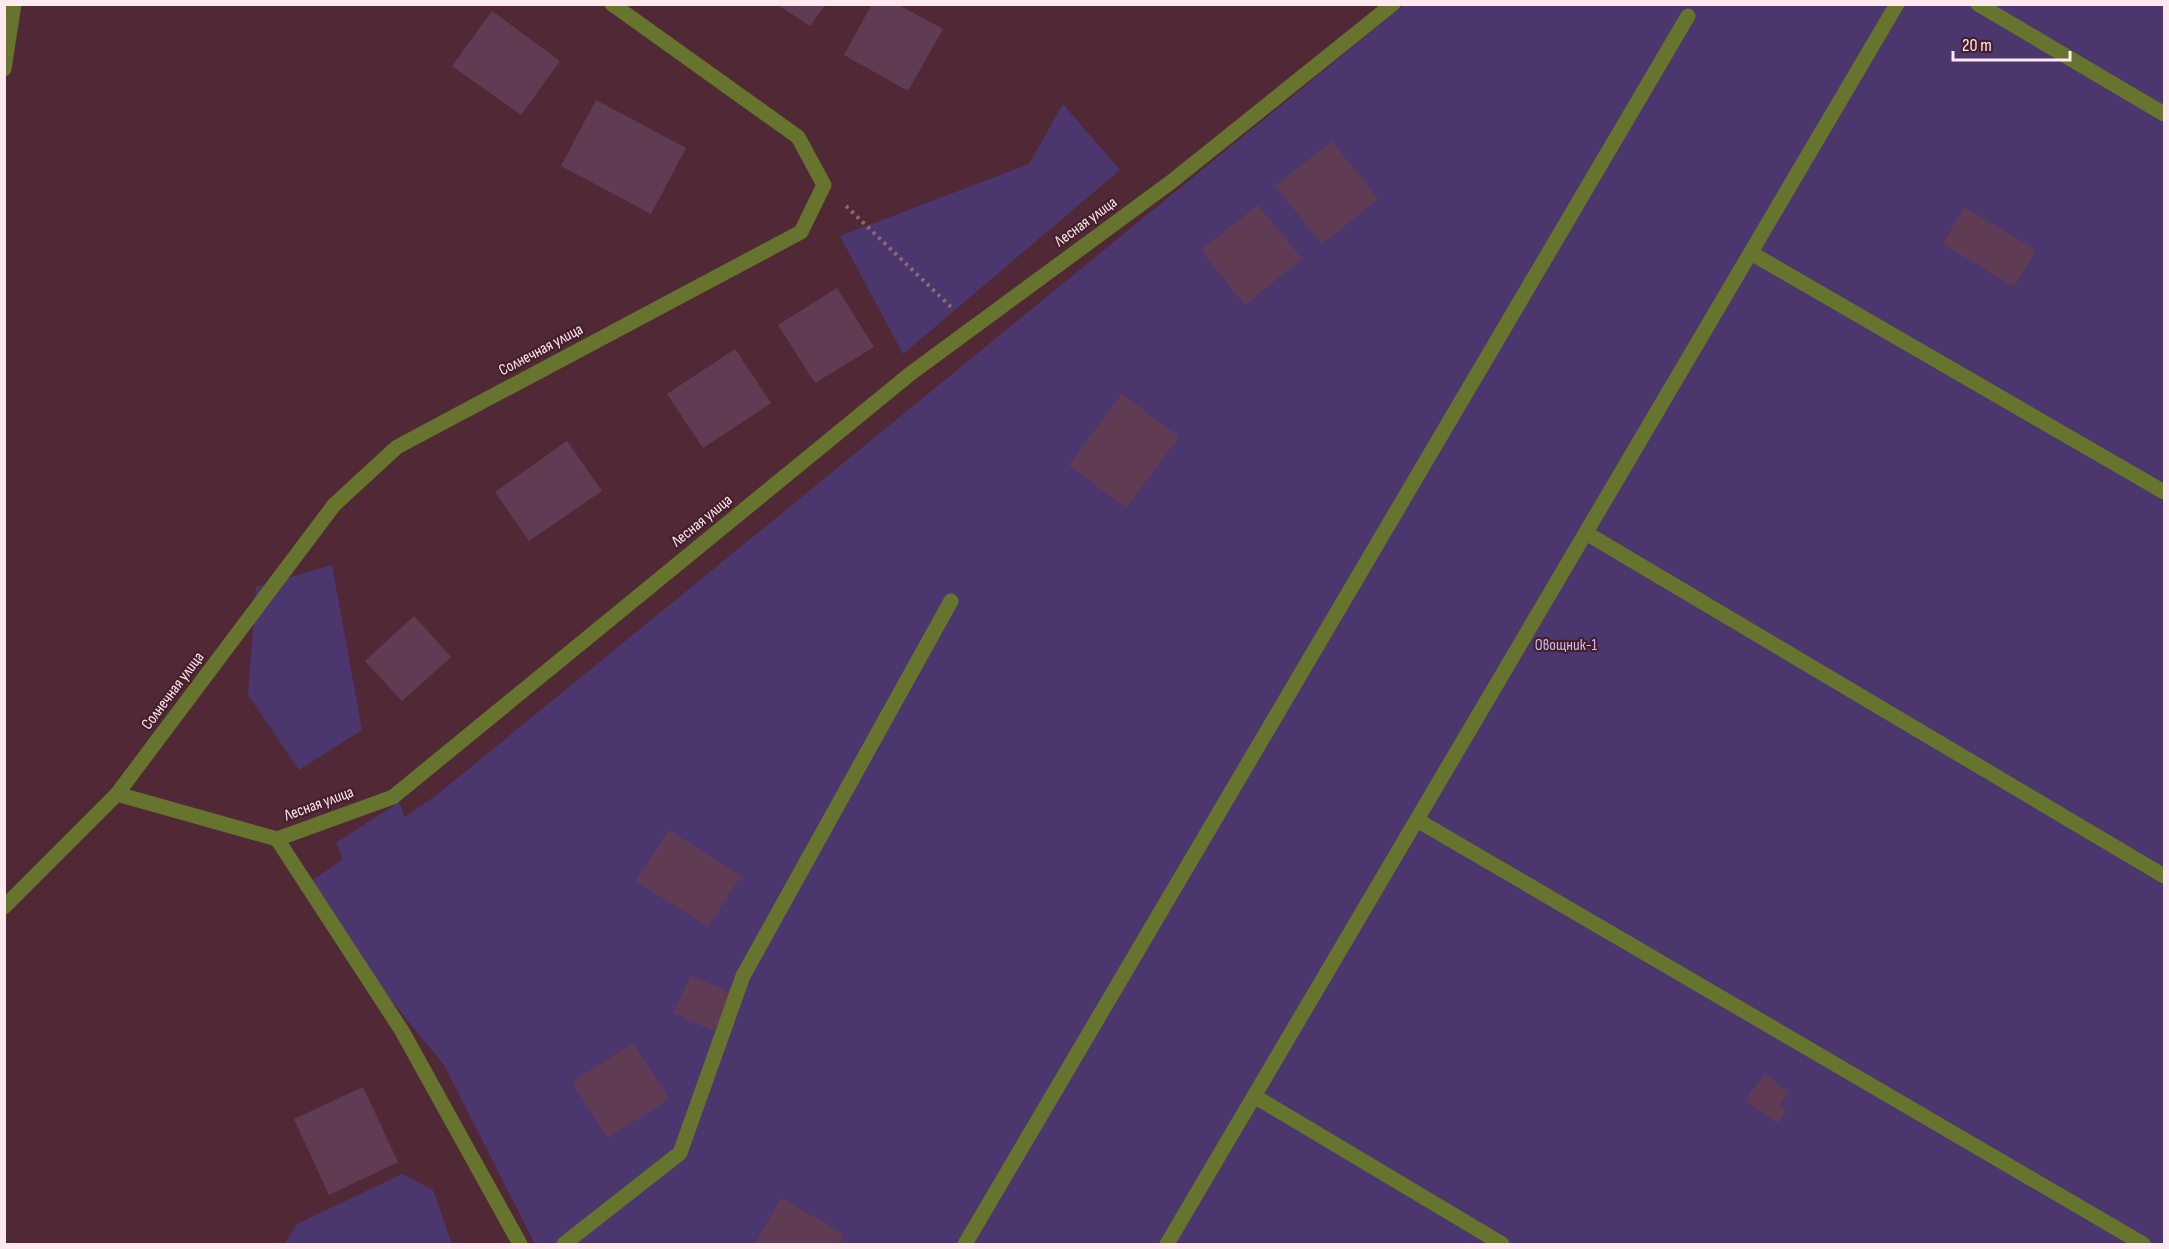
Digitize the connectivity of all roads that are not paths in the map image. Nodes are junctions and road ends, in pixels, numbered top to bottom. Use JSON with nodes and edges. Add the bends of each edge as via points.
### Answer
{"nodes":[{"id":1,"x":14,"y":4,"type":"edge"},
{"id":2,"x":612,"y":4,"type":"edge"},
{"id":3,"x":1393,"y":4,"type":"edge"},
{"id":4,"x":1897,"y":4,"type":"edge"},
{"id":5,"x":1978,"y":4,"type":"edge"},
{"id":6,"x":1688,"y":16,"type":"dead end"},
{"id":7,"x":4,"y":69,"type":"edge"},
{"id":8,"x":2164,"y":114,"type":"edge"},
{"id":9,"x":1751,"y":253,"type":"junction"},
{"id":10,"x":2164,"y":492,"type":"edge"},
{"id":11,"x":1586,"y":533,"type":"junction"},
{"id":12,"x":951,"y":601,"type":"dead end"},
{"id":13,"x":117,"y":794,"type":"junction"},
{"id":14,"x":1417,"y":820,"type":"junction"},
{"id":15,"x":277,"y":838,"type":"junction"},
{"id":16,"x":2164,"y":876,"type":"edge"},
{"id":17,"x":4,"y":907,"type":"edge"},
{"id":18,"x":1254,"y":1096,"type":"junction"},
{"id":19,"x":520,"y":1245,"type":"edge"},
{"id":20,"x":564,"y":1245,"type":"edge"},
{"id":21,"x":965,"y":1245,"type":"edge"},
{"id":22,"x":1167,"y":1245,"type":"edge"},
{"id":23,"x":1502,"y":1245,"type":"edge"},
{"id":24,"x":2143,"y":1245,"type":"edge"}],
"edges":[{"from":1,"to":7,"type":"street"},
{"from":2,"to":13,"type":"street","name":"Солнечная улица","via":[[798,137],[824,185],[801,232],[397,447],[334,505]]},
{"from":3,"to":15,"type":"street","name":"Лесная улица","via":[[1171,182],[900,381],[393,797]]},
{"from":4,"to":9,"type":"street"},
{"from":5,"to":8,"type":"street"},
{"from":6,"to":21,"type":"street"},
{"from":9,"to":10,"type":"street"},
{"from":9,"to":11,"type":"street"},
{"from":11,"to":14,"type":"street"},
{"from":11,"to":16,"type":"street"},
{"from":12,"to":20,"type":"street","via":[[743,976],[680,1153]]},
{"from":13,"to":15,"type":"street","name":"Лесная улица"},
{"from":13,"to":17,"type":"street"},
{"from":14,"to":18,"type":"street"},
{"from":14,"to":24,"type":"street"},
{"from":15,"to":19,"type":"street","via":[[402,1031]]},
{"from":18,"to":22,"type":"street"},
{"from":18,"to":23,"type":"street"}]}
